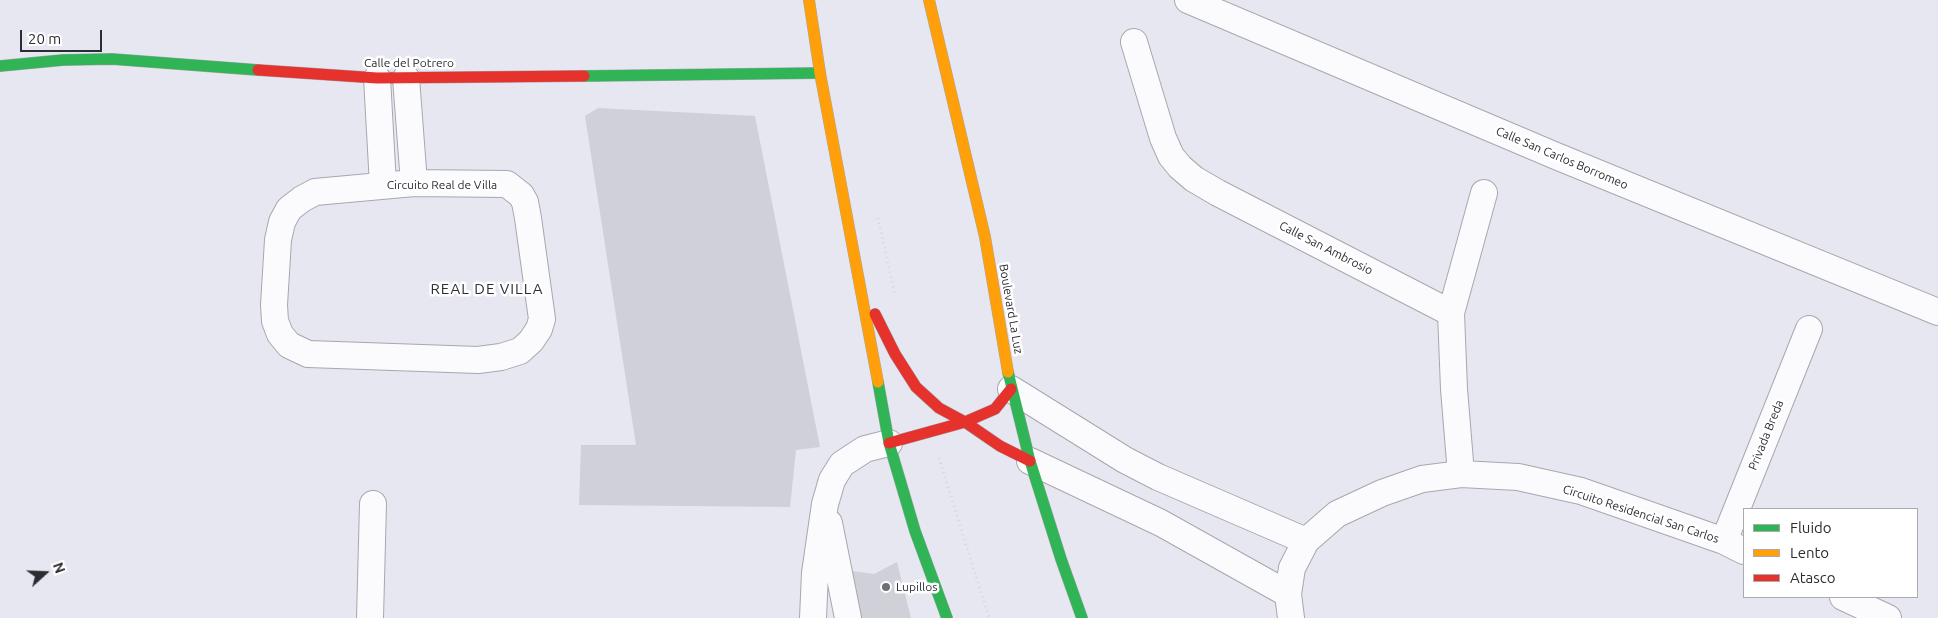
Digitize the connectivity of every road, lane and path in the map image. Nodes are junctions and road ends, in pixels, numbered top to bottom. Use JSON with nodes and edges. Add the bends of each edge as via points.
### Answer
{"nodes":[{"id":1,"x":809,"y":0,"type":"edge"},
{"id":2,"x":929,"y":0,"type":"edge"},
{"id":3,"x":1188,"y":0,"type":"edge"},
{"id":4,"x":1134,"y":42,"type":"dead end"},
{"id":5,"x":0,"y":66,"type":"edge"},
{"id":6,"x":820,"y":73,"type":"junction"},
{"id":7,"x":377,"y":78,"type":"junction"},
{"id":8,"x":406,"y":78,"type":"junction"},
{"id":9,"x":414,"y":182,"type":"junction"},
{"id":10,"x":383,"y":185,"type":"junction"},
{"id":11,"x":1484,"y":194,"type":"dead end"},
{"id":12,"x":860,"y":284,"type":"junction"},
{"id":13,"x":1938,"y":312,"type":"edge"},
{"id":14,"x":1452,"y":313,"type":"junction"},
{"id":15,"x":1808,"y":329,"type":"dead end"},
{"id":16,"x":1011,"y":389,"type":"junction"},
{"id":17,"x":965,"y":422,"type":"junction"},
{"id":18,"x":889,"y":443,"type":"junction"},
{"id":19,"x":1125,"y":460,"type":"junction"},
{"id":20,"x":1030,"y":461,"type":"junction"},
{"id":21,"x":1461,"y":474,"type":"junction"},
{"id":22,"x":1110,"y":499,"type":"junction"},
{"id":23,"x":373,"y":504,"type":"dead end"},
{"id":24,"x":825,"y":504,"type":"junction"},
{"id":25,"x":1747,"y":508,"type":"edge"},
{"id":26,"x":1743,"y":520,"type":"edge"},
{"id":27,"x":1306,"y":541,"type":"junction"},
{"id":28,"x":1734,"y":546,"type":"edge"},
{"id":29,"x":1844,"y":598,"type":"edge"},
{"id":30,"x":1290,"y":606,"type":"edge"},
{"id":31,"x":370,"y":618,"type":"edge"},
{"id":32,"x":813,"y":618,"type":"edge"},
{"id":33,"x":848,"y":618,"type":"edge"},
{"id":34,"x":947,"y":618,"type":"edge"},
{"id":35,"x":1082,"y":618,"type":"edge"},
{"id":36,"x":1888,"y":618,"type":"edge"}],
"edges":[{"from":1,"to":6,"type":"main road"},
{"from":2,"to":16,"type":"main road","name":"Boulevard La Luz","via":[[985,237]]},
{"from":3,"to":13,"type":"street","name":"Calle San Carlos Borromeo","via":[[1556,156]]},
{"from":4,"to":14,"type":"street","name":"Calle San Ambrosio","via":[[1162,138],[1171,156],[1194,179]]},
{"from":5,"to":7,"type":"main road","name":"Calle del Potrero","via":[[112,59]]},
{"from":6,"to":8,"type":"main road","name":"Calle del Potrero"},
{"from":6,"to":12,"type":"main road"},
{"from":7,"to":8,"type":"main road","name":"Calle del Potrero"},
{"from":7,"to":10,"type":"street"},
{"from":8,"to":9,"type":"street"},
{"from":9,"to":10,"type":"street","name":"Circuito Real de Villa"},
{"from":9,"to":10,"type":"street","name":"Circuito Real de Villa","via":[[507,184],[521,195],[528,218],[542,319],[531,341],[520,351],[478,360],[308,354],[289,345],[275,321],[274,305],[278,240],[289,208],[315,192]]},
{"from":11,"to":14,"type":"street"},
{"from":12,"to":17,"type":"main road","via":[[895,354],[916,387],[939,408]]},
{"from":12,"to":18,"type":"main road"},
{"from":14,"to":21,"type":"street"},
{"from":15,"to":25,"type":"street","name":"Privada Breda"},
{"from":16,"to":17,"type":"main road","via":[[995,409]]},
{"from":16,"to":19,"type":"street"},
{"from":16,"to":20,"type":"main road","name":"Boulevard La Luz"},
{"from":17,"to":18,"type":"main road"},
{"from":17,"to":20,"type":"main road","via":[[1000,446]]},
{"from":18,"to":24,"type":"street","via":[[865,449],[842,464],[832,480]]},
{"from":18,"to":34,"type":"main road","via":[[915,531]]},
{"from":19,"to":22,"type":"street"},
{"from":19,"to":27,"type":"street"},
{"from":20,"to":22,"type":"street"},
{"from":20,"to":35,"type":"main road","name":"Boulevard La Luz"},
{"from":21,"to":27,"type":"street","name":"Circuito Residencial San Carlos","via":[[1422,479],[1382,493],[1337,514]]},
{"from":21,"to":28,"type":"street","name":"Circuito Residencial San Carlos","via":[[1518,477],[1580,491]]},
{"from":22,"to":30,"type":"street","via":[[1161,523]]},
{"from":23,"to":31,"type":"street"},
{"from":24,"to":32,"type":"street","via":[[815,572]]},
{"from":24,"to":33,"type":"street"},
{"from":26,"to":28,"type":"street","name":"Privada Breda"},
{"from":27,"to":30,"type":"street","name":"Circuito Residencial San Carlos","via":[[1292,568]]},
{"from":29,"to":36,"type":"street"}]}
